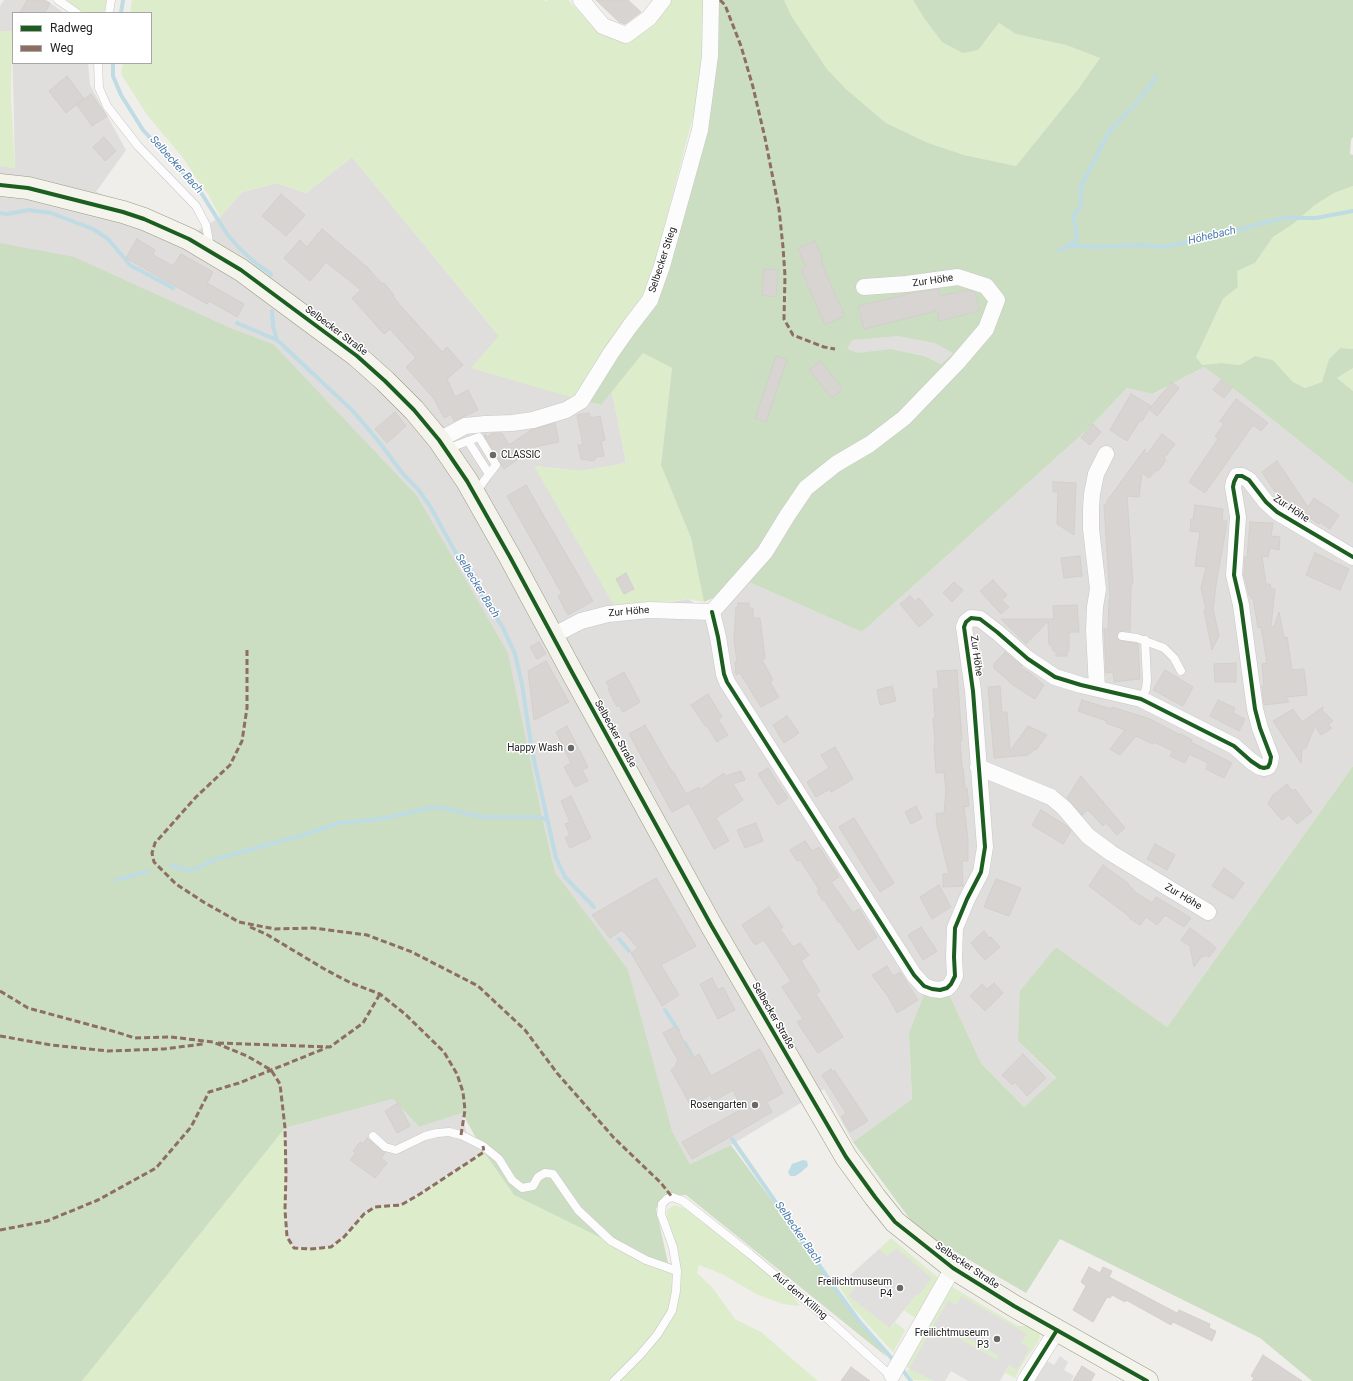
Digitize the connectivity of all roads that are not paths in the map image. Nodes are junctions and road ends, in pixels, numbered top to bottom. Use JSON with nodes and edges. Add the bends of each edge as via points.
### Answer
{"nodes":[{"id":1,"x":58,"y":0,"type":"edge"},
{"id":2,"x":111,"y":0,"type":"edge"},
{"id":3,"x":581,"y":0,"type":"edge"},
{"id":4,"x":663,"y":0,"type":"edge"},
{"id":5,"x":711,"y":0,"type":"edge"},
{"id":6,"x":76,"y":12,"type":"edge"},
{"id":7,"x":109,"y":12,"type":"edge"},
{"id":8,"x":98,"y":64,"type":"edge"},
{"id":9,"x":0,"y":185,"type":"edge"},
{"id":10,"x":211,"y":252,"type":"junction"},
{"id":11,"x":864,"y":287,"type":"dead end"},
{"id":12,"x":443,"y":444,"type":"junction"},
{"id":13,"x":1106,"y":454,"type":"dead end"},
{"id":14,"x":475,"y":495,"type":"junction"},
{"id":15,"x":1353,"y":557,"type":"edge"},
{"id":16,"x":712,"y":612,"type":"junction"},
{"id":17,"x":552,"y":636,"type":"junction"},
{"id":18,"x":1122,"y":636,"type":"dead end"},
{"id":19,"x":1145,"y":640,"type":"junction"},
{"id":20,"x":1181,"y":671,"type":"dead end"},
{"id":21,"x":1097,"y":688,"type":"junction"},
{"id":22,"x":1141,"y":699,"type":"junction"},
{"id":23,"x":978,"y":767,"type":"junction"},
{"id":24,"x":1208,"y":912,"type":"dead end"},
{"id":25,"x":373,"y":1136,"type":"dead end"},
{"id":26,"x":953,"y":1268,"type":"junction"},
{"id":27,"x":677,"y":1271,"type":"junction"},
{"id":28,"x":1057,"y":1330,"type":"junction"},
{"id":29,"x":896,"y":1371,"type":"edge"},
{"id":30,"x":614,"y":1381,"type":"edge"},
{"id":31,"x":1025,"y":1381,"type":"edge"},
{"id":32,"x":1147,"y":1381,"type":"edge"}],
"edges":[{"from":1,"to":6,"type":"lane"},
{"from":2,"to":7,"type":"lane"},
{"from":3,"to":4,"type":"street","via":[[603,26],[626,35],[649,18]]},
{"from":5,"to":12,"type":"street","name":"Selbecker Stieg","via":[[710,56],[700,130],[650,300],[626,331],[581,401],[566,410],[533,420],[465,426]]},
{"from":8,"to":10,"type":"lane","via":[[99,88],[107,106],[138,146],[196,206],[206,225]]},
{"from":9,"to":10,"type":"main road","name":"Selbecker Straße","via":[[28,188],[123,212],[188,238]]},
{"from":10,"to":12,"type":"main road","name":"Selbecker Straße","via":[[241,270],[357,356],[386,381]]},
{"from":11,"to":16,"type":"street","name":"Zur Höhe","via":[[958,277],[986,286],[997,300],[986,329],[904,418],[870,444],[836,464],[806,488],[765,552]]},
{"from":12,"to":14,"type":"main road","name":"Selbecker Straße"},
{"from":12,"to":14,"type":"lane","via":[[468,441],[489,474]]},
{"from":13,"to":21,"type":"street","via":[[1096,474],[1091,508],[1098,589],[1094,630]]},
{"from":14,"to":17,"type":"main road","name":"Selbecker Straße"},
{"from":15,"to":22,"type":"street","name":"Zur Höhe","via":[[1277,512],[1249,480],[1237,476],[1233,487],[1238,517],[1234,575],[1241,605],[1255,710],[1271,757],[1270,763],[1264,768],[1260,767],[1234,746]]},
{"from":16,"to":17,"type":"street","name":"Zur Höhe","via":[[649,610],[608,614],[581,621]]},
{"from":16,"to":23,"type":"street","name":"Zur Höhe","via":[[724,674],[728,682],[914,975],[924,986],[932,989],[940,990],[952,984],[955,976],[955,928],[981,872],[985,846]]},
{"from":17,"to":26,"type":"main road","name":"Selbecker Straße","via":[[711,925],[846,1157],[895,1222]]},
{"from":18,"to":19,"type":"lane"},
{"from":19,"to":20,"type":"lane","via":[[1164,648],[1174,658]]},
{"from":19,"to":22,"type":"lane","via":[[1147,680]]},
{"from":21,"to":22,"type":"street","name":"Zur Höhe"},
{"from":21,"to":23,"type":"street","name":"Zur Höhe","via":[[1055,677],[1028,659],[980,619],[971,618],[964,627],[973,691]]},
{"from":23,"to":24,"type":"street","name":"Zur Höhe","via":[[1051,797],[1088,836],[1111,853]]},
{"from":25,"to":27,"type":"lane","via":[[385,1147],[396,1150],[437,1133],[461,1135],[483,1146],[499,1160],[512,1180],[522,1188],[533,1186],[538,1177],[545,1173],[553,1174],[578,1210],[611,1241],[646,1260]]},
{"from":26,"to":28,"type":"main road","name":"Selbecker Straße"},
{"from":26,"to":29,"type":"street","name":"Auf dem Killing"},
{"from":27,"to":29,"type":"lane","name":"Auf dem Killing","via":[[673,1247],[661,1214],[662,1204],[672,1197],[682,1201]]},
{"from":27,"to":30,"type":"lane","name":"Auf dem Killing","via":[[672,1311],[657,1335]]},
{"from":28,"to":31,"type":"street"},
{"from":28,"to":32,"type":"main road","name":"Selbecker Straße"}]}
